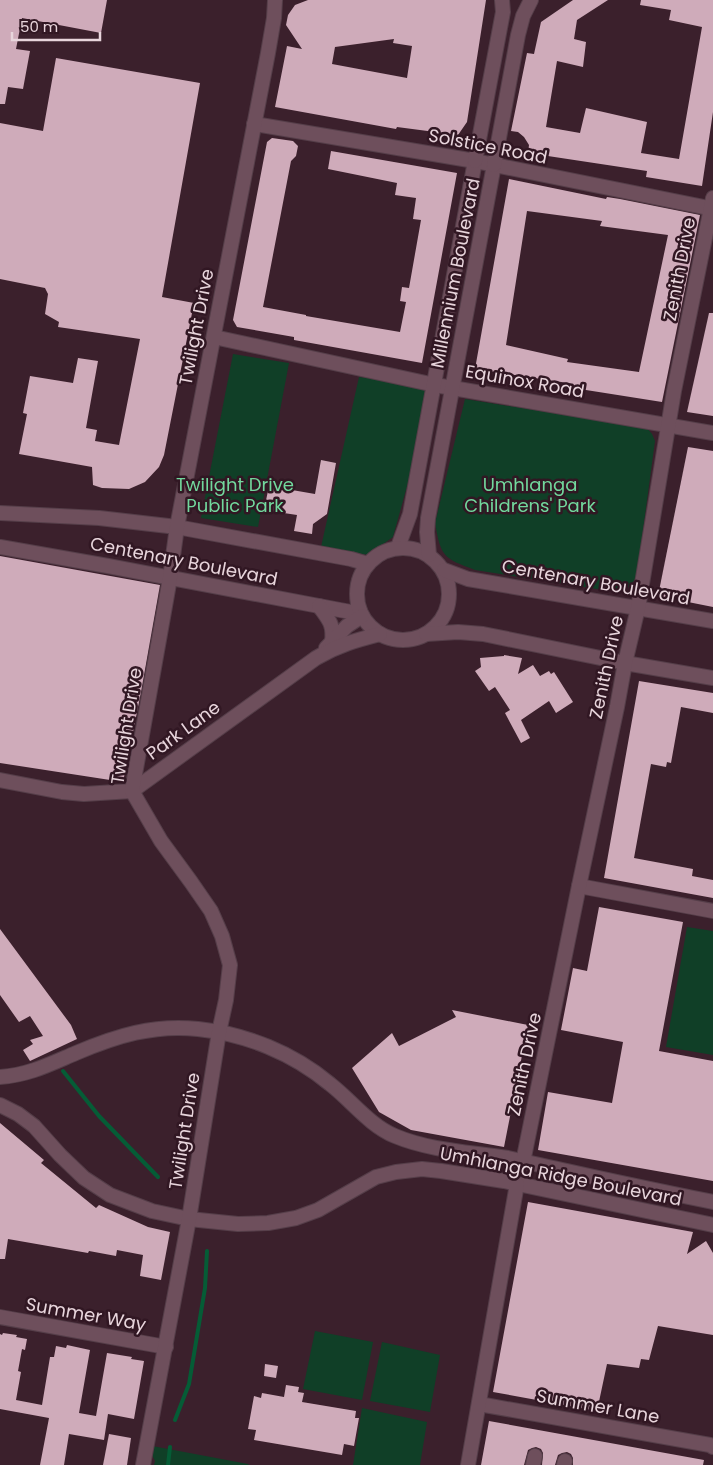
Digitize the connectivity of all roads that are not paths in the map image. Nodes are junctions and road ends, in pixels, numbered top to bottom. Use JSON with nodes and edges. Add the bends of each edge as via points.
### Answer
{"nodes":[{"id":1,"x":275,"y":0,"type":"edge"},
{"id":2,"x":502,"y":0,"type":"edge"},
{"id":3,"x":531,"y":0,"type":"edge"},
{"id":4,"x":254,"y":124,"type":"junction"},
{"id":5,"x":475,"y":161,"type":"junction"},
{"id":6,"x":494,"y":165,"type":"junction"},
{"id":7,"x":712,"y":205,"type":"edge"},
{"id":8,"x":214,"y":337,"type":"junction"},
{"id":9,"x":435,"y":385,"type":"junction"},
{"id":10,"x":453,"y":388,"type":"junction"},
{"id":11,"x":668,"y":425,"type":"junction"},
{"id":12,"x":713,"y":432,"type":"edge"},
{"id":13,"x":0,"y":513,"type":"edge"},
{"id":14,"x":177,"y":527,"type":"junction"},
{"id":15,"x":0,"y":547,"type":"edge"},
{"id":16,"x":398,"y":547,"type":"junction"},
{"id":17,"x":429,"y":555,"type":"junction"},
{"id":18,"x":368,"y":564,"type":"junction"},
{"id":19,"x":444,"y":570,"type":"junction"},
{"id":20,"x":170,"y":578,"type":"junction"},
{"id":21,"x":319,"y":606,"type":"junction"},
{"id":22,"x":638,"y":608,"type":"junction"},
{"id":23,"x":361,"y":614,"type":"junction"},
{"id":24,"x":713,"y":621,"type":"edge"},
{"id":25,"x":380,"y":634,"type":"junction"},
{"id":26,"x":426,"y":634,"type":"junction"},
{"id":27,"x":332,"y":642,"type":"junction"},
{"id":28,"x":316,"y":658,"type":"junction"},
{"id":29,"x":625,"y":663,"type":"junction"},
{"id":30,"x":713,"y":678,"type":"edge"},
{"id":31,"x":0,"y":780,"type":"edge"},
{"id":32,"x":132,"y":791,"type":"junction"},
{"id":33,"x":579,"y":886,"type":"junction"},
{"id":34,"x":713,"y":912,"type":"edge"},
{"id":35,"x":219,"y":1032,"type":"junction"},
{"id":36,"x":0,"y":1076,"type":"edge"},
{"id":37,"x":0,"y":1105,"type":"edge"},
{"id":38,"x":523,"y":1162,"type":"junction"},
{"id":39,"x":517,"y":1184,"type":"junction"},
{"id":40,"x":713,"y":1202,"type":"edge"},
{"id":41,"x":189,"y":1219,"type":"junction"},
{"id":42,"x":713,"y":1225,"type":"edge"},
{"id":43,"x":0,"y":1317,"type":"edge"},
{"id":44,"x":166,"y":1347,"type":"junction"},
{"id":45,"x":479,"y":1404,"type":"junction"},
{"id":46,"x":712,"y":1445,"type":"edge"},
{"id":47,"x":143,"y":1465,"type":"edge"},
{"id":48,"x":468,"y":1465,"type":"edge"}],
"edges":[{"from":1,"to":4,"type":"street","name":"Twilight Drive"},
{"from":2,"to":5,"type":"street","name":"Millennium Boulevard","via":[[503,12]]},
{"from":3,"to":6,"type":"street","name":"Millennium Boulevard","via":[[518,35]]},
{"from":4,"to":5,"type":"street","name":"Solstice Road"},
{"from":4,"to":8,"type":"street","name":"Twilight Drive"},
{"from":5,"to":6,"type":"street","name":"Solstice Road"},
{"from":5,"to":9,"type":"street","name":"Millennium Boulevard"},
{"from":6,"to":7,"type":"street","name":"Solstice Road"},
{"from":6,"to":10,"type":"street","name":"Millennium Boulevard"},
{"from":7,"to":11,"type":"street","name":"Zenith Drive"},
{"from":8,"to":9,"type":"street","name":"Equinox Road"},
{"from":8,"to":14,"type":"street","name":"Twilight Drive"},
{"from":9,"to":10,"type":"street","name":"Equinox Road"},
{"from":9,"to":16,"type":"street","name":"Millennium Boulevard","via":[[410,514]]},
{"from":10,"to":11,"type":"street","name":"Equinox Road"},
{"from":10,"to":17,"type":"street","name":"Millennium Boulevard","via":[[428,518]]},
{"from":11,"to":12,"type":"street","name":"Equinox Road"},
{"from":11,"to":22,"type":"street","name":"Zenith Drive"},
{"from":13,"to":14,"type":"street","name":"Centenary Boulevard","via":[[99,518]]},
{"from":14,"to":18,"type":"street","name":"Centenary Boulevard"},
{"from":14,"to":20,"type":"street","name":"Twilight Drive"},
{"from":15,"to":20,"type":"street","name":"Centenary Boulevard"},
{"from":16,"to":17,"type":"street","via":[[414,548]]},
{"from":16,"to":18,"type":"street","via":[[386,550]]},
{"from":17,"to":19,"type":"street"},
{"from":18,"to":23,"type":"street","via":[[357,588]]},
{"from":19,"to":22,"type":"street","name":"Centenary Boulevard","via":[[468,580]]},
{"from":19,"to":26,"type":"street","via":[[450,598],[438,625]]},
{"from":20,"to":21,"type":"street","name":"Centenary Boulevard"},
{"from":20,"to":32,"type":"street","name":"Twilight Drive"},
{"from":21,"to":23,"type":"street","name":"Centenary Boulevard"},
{"from":21,"to":27,"type":"street","via":[[333,629]]},
{"from":22,"to":24,"type":"street","name":"Centenary Boulevard"},
{"from":22,"to":29,"type":"street","name":"Zenith Drive"},
{"from":23,"to":25,"type":"street"},
{"from":23,"to":27,"type":"street","name":"Park Lane"},
{"from":25,"to":26,"type":"street","via":[[395,639],[411,639]]},
{"from":25,"to":28,"type":"street","name":"Park Lane","via":[[348,642]]},
{"from":26,"to":29,"type":"street","via":[[483,634]]},
{"from":27,"to":28,"type":"street","name":"Park Lane"},
{"from":28,"to":32,"type":"street","name":"Park Lane"},
{"from":29,"to":30,"type":"street"},
{"from":29,"to":33,"type":"street","name":"Zenith Drive"},
{"from":31,"to":32,"type":"street","via":[[84,794]]},
{"from":32,"to":35,"type":"street","name":"Twilight Drive","via":[[161,841],[211,911],[222,936],[230,966]]},
{"from":33,"to":34,"type":"street"},
{"from":33,"to":38,"type":"street","name":"Zenith Drive"},
{"from":35,"to":36,"type":"street","name":"Umhlanga Ridge Boulevard","via":[[197,1028],[136,1031],[30,1072]]},
{"from":35,"to":38,"type":"street","name":"Umhlanga Ridge Boulevard","via":[[265,1045],[300,1063],[330,1084],[375,1125],[394,1136],[420,1144]]},
{"from":35,"to":41,"type":"street","name":"Twilight Drive"},
{"from":37,"to":41,"type":"street","name":"Umhlanga Ridge Boulevard","via":[[34,1126],[84,1178],[110,1195],[152,1211]]},
{"from":38,"to":40,"type":"street","name":"Umhlanga Ridge Boulevard"},
{"from":39,"to":41,"type":"street","name":"Umhlanga Ridge Boulevard","via":[[422,1169],[376,1177],[318,1210],[296,1218],[238,1224]]},
{"from":39,"to":42,"type":"street","name":"Umhlanga Ridge Boulevard"},
{"from":39,"to":45,"type":"street"},
{"from":41,"to":44,"type":"street","name":"Twilight Drive"},
{"from":43,"to":44,"type":"street","name":"Summer Way"},
{"from":44,"to":47,"type":"street","name":"Twilight Drive"},
{"from":45,"to":46,"type":"street","name":"Summer Lane"},
{"from":45,"to":48,"type":"street"}]}
